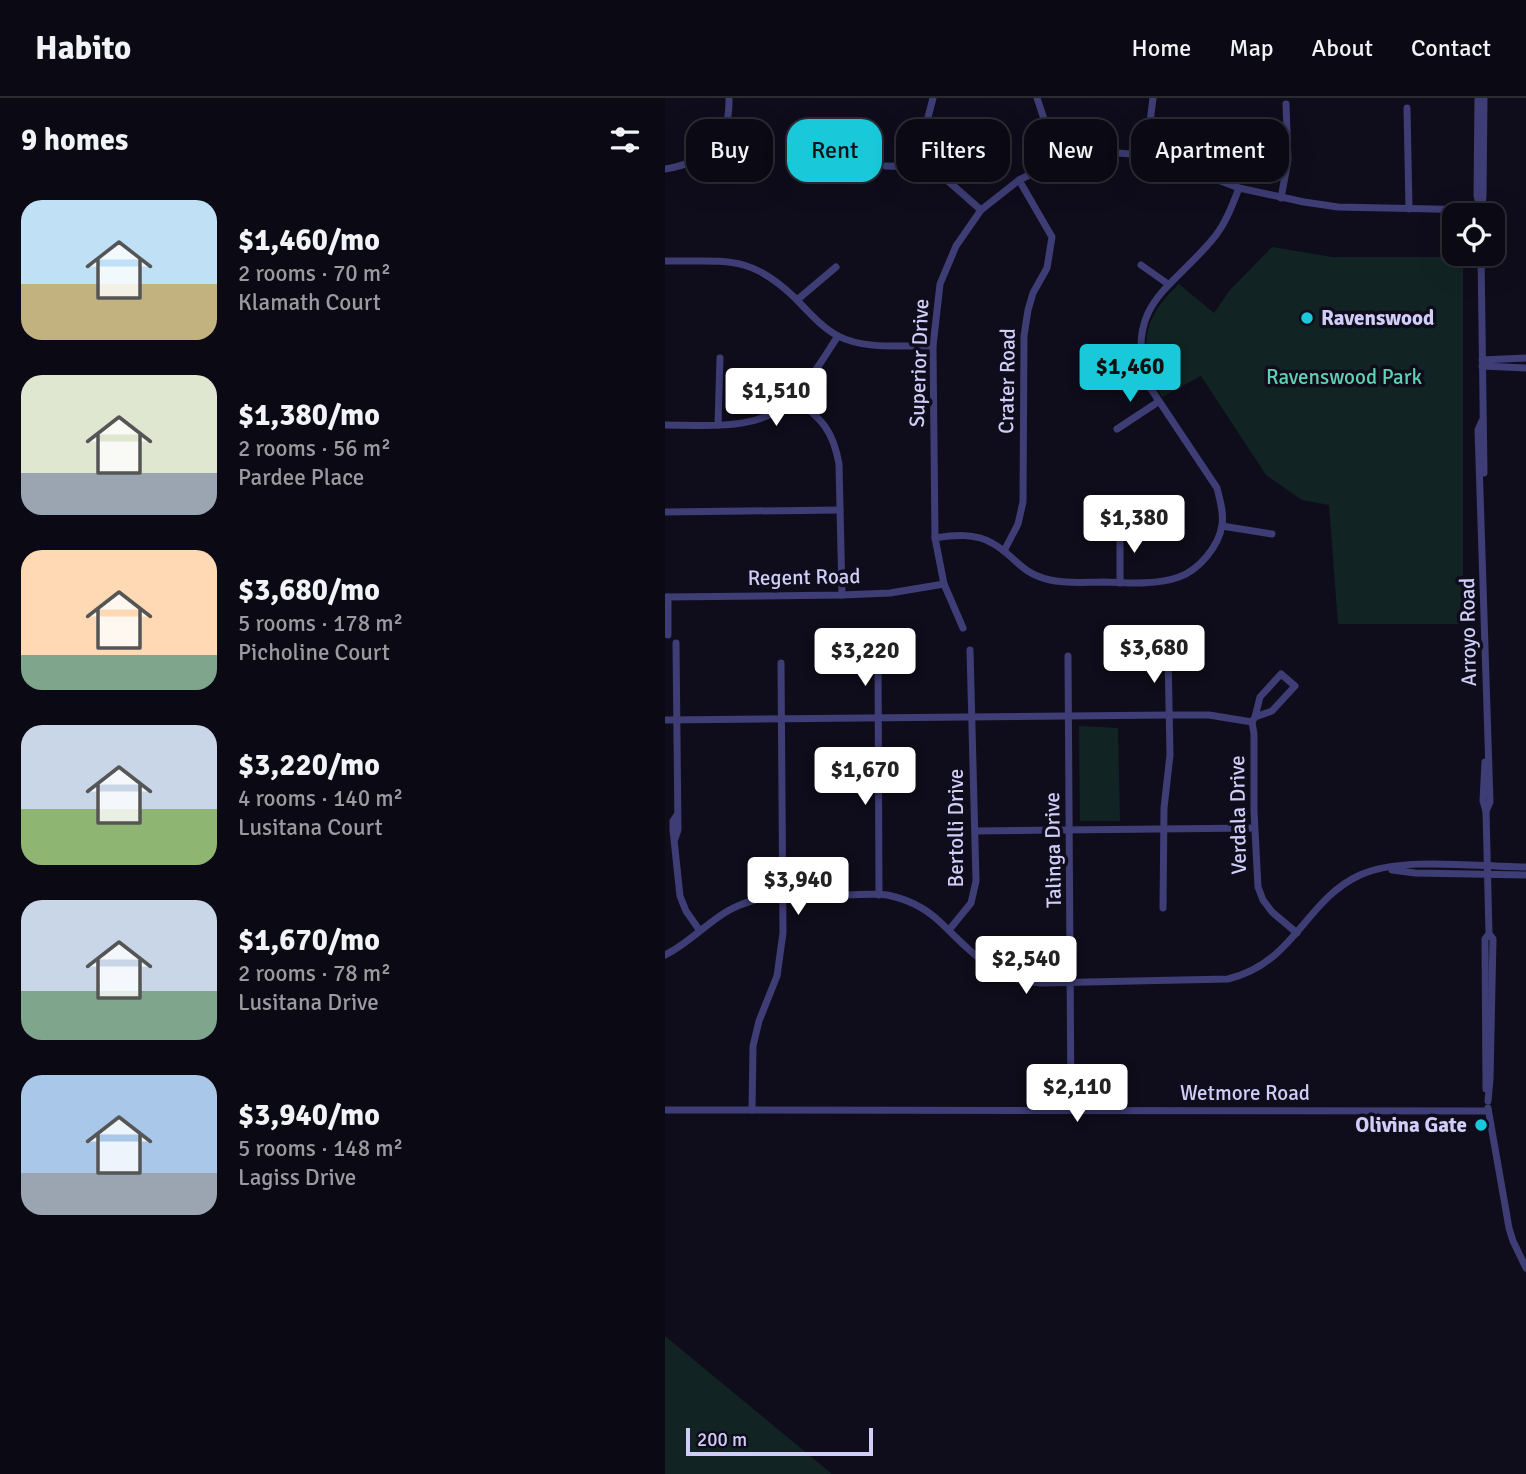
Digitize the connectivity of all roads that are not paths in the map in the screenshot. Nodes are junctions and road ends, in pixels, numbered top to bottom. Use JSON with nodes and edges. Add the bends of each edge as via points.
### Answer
{"nodes":[{"id":1,"x":729,"y":98,"type":"edge"},
{"id":2,"x":933,"y":98,"type":"edge"},
{"id":3,"x":1037,"y":98,"type":"edge"},
{"id":4,"x":1153,"y":98,"type":"edge"},
{"id":5,"x":1478,"y":98,"type":"edge"},
{"id":6,"x":1484,"y":98,"type":"edge"},
{"id":7,"x":1286,"y":104,"type":"dead end"},
{"id":8,"x":1407,"y":108,"type":"dead end"},
{"id":9,"x":928,"y":119,"type":"edge"},
{"id":10,"x":1044,"y":119,"type":"edge"},
{"id":11,"x":1150,"y":119,"type":"edge"},
{"id":12,"x":886,"y":166,"type":"dead end"},
{"id":13,"x":896,"y":166,"type":"edge"},
{"id":14,"x":665,"y":169,"type":"edge"},
{"id":15,"x":1024,"y":178,"type":"edge"},
{"id":16,"x":1019,"y":180,"type":"junction"},
{"id":17,"x":949,"y":182,"type":"edge"},
{"id":18,"x":1223,"y":182,"type":"edge"},
{"id":19,"x":1239,"y":188,"type":"junction"},
{"id":20,"x":1281,"y":198,"type":"junction"},
{"id":21,"x":1479,"y":203,"type":"edge"},
{"id":22,"x":1482,"y":203,"type":"edge"},
{"id":23,"x":1409,"y":209,"type":"junction"},
{"id":24,"x":981,"y":210,"type":"junction"},
{"id":25,"x":1442,"y":211,"type":"edge"},
{"id":26,"x":665,"y":261,"type":"edge"},
{"id":27,"x":1141,"y":265,"type":"dead end"},
{"id":28,"x":1481,"y":266,"type":"edge"},
{"id":29,"x":836,"y":267,"type":"dead end"},
{"id":30,"x":1168,"y":284,"type":"junction"},
{"id":31,"x":797,"y":300,"type":"junction"},
{"id":32,"x":838,"y":336,"type":"junction"},
{"id":33,"x":933,"y":346,"type":"junction"},
{"id":34,"x":720,"y":358,"type":"dead end"},
{"id":35,"x":1526,"y":358,"type":"edge"},
{"id":36,"x":1482,"y":363,"type":"junction"},
{"id":37,"x":1526,"y":368,"type":"edge"},
{"id":38,"x":794,"y":398,"type":"junction"},
{"id":39,"x":1158,"y":402,"type":"junction"},
{"id":40,"x":665,"y":425,"type":"edge"},
{"id":41,"x":718,"y":425,"type":"junction"},
{"id":42,"x":1117,"y":429,"type":"dead end"},
{"id":43,"x":840,"y":510,"type":"junction"},
{"id":44,"x":665,"y":512,"type":"edge"},
{"id":45,"x":1223,"y":526,"type":"junction"},
{"id":46,"x":1120,"y":527,"type":"dead end"},
{"id":47,"x":1272,"y":534,"type":"dead end"},
{"id":48,"x":935,"y":538,"type":"junction"},
{"id":49,"x":1004,"y":551,"type":"junction"},
{"id":50,"x":1120,"y":583,"type":"junction"},
{"id":51,"x":944,"y":584,"type":"junction"},
{"id":52,"x":842,"y":595,"type":"junction"},
{"id":53,"x":667,"y":597,"type":"edge"},
{"id":54,"x":963,"y":628,"type":"dead end"},
{"id":55,"x":668,"y":635,"type":"dead end"},
{"id":56,"x":676,"y":643,"type":"dead end"},
{"id":57,"x":970,"y":650,"type":"dead end"},
{"id":58,"x":1168,"y":655,"type":"dead end"},
{"id":59,"x":878,"y":656,"type":"dead end"},
{"id":60,"x":1068,"y":656,"type":"dead end"},
{"id":61,"x":781,"y":663,"type":"dead end"},
{"id":62,"x":1168,"y":715,"type":"junction"},
{"id":63,"x":971,"y":716,"type":"junction"},
{"id":64,"x":1068,"y":716,"type":"junction"},
{"id":65,"x":781,"y":719,"type":"junction"},
{"id":66,"x":879,"y":719,"type":"junction"},
{"id":67,"x":665,"y":720,"type":"edge"},
{"id":68,"x":677,"y":720,"type":"junction"},
{"id":69,"x":1253,"y":720,"type":"junction"},
{"id":70,"x":1254,"y":828,"type":"junction"},
{"id":71,"x":1165,"y":829,"type":"junction"},
{"id":72,"x":1070,"y":830,"type":"junction"},
{"id":73,"x":976,"y":831,"type":"junction"},
{"id":74,"x":1526,"y":867,"type":"edge"},
{"id":75,"x":1487,"y":871,"type":"junction"},
{"id":76,"x":1526,"y":875,"type":"edge"},
{"id":77,"x":879,"y":895,"type":"junction"},
{"id":78,"x":783,"y":896,"type":"junction"},
{"id":79,"x":1163,"y":908,"type":"dead end"},
{"id":80,"x":949,"y":930,"type":"junction"},
{"id":81,"x":700,"y":931,"type":"junction"},
{"id":82,"x":1297,"y":933,"type":"junction"},
{"id":83,"x":665,"y":955,"type":"edge"},
{"id":84,"x":1070,"y":982,"type":"junction"},
{"id":85,"x":665,"y":1110,"type":"edge"},
{"id":86,"x":752,"y":1110,"type":"junction"},
{"id":87,"x":1071,"y":1110,"type":"junction"},
{"id":88,"x":1488,"y":1111,"type":"junction"},
{"id":89,"x":1526,"y":1268,"type":"edge"}],
"edges":[{"from":1,"to":14,"type":"street","via":[[729,117],[717,144],[701,159]]},
{"from":2,"to":9,"type":"street"},
{"from":3,"to":10,"type":"street"},
{"from":4,"to":11,"type":"street"},
{"from":5,"to":21,"type":"street"},
{"from":6,"to":22,"type":"street"},
{"from":7,"to":20,"type":"street","via":[[1288,160]]},
{"from":8,"to":23,"type":"street"},
{"from":12,"to":13,"type":"street"},
{"from":15,"to":16,"type":"street","name":"Superior Drive"},
{"from":16,"to":24,"type":"street","name":"Superior Drive"},
{"from":16,"to":49,"type":"street","name":"Crater Road","via":[[1052,237],[1047,268],[1027,310],[1023,502]]},
{"from":17,"to":24,"type":"street"},
{"from":18,"to":19,"type":"street","name":"Superior Drive"},
{"from":19,"to":20,"type":"street","name":"Superior Drive"},
{"from":19,"to":30,"type":"street","via":[[1212,241]]},
{"from":20,"to":23,"type":"street","name":"Superior Drive","via":[[1338,207]]},
{"from":23,"to":25,"type":"street","name":"Superior Drive"},
{"from":24,"to":33,"type":"street","name":"Superior Drive","via":[[956,246],[940,285]]},
{"from":26,"to":31,"type":"street","via":[[744,264],[770,276]]},
{"from":27,"to":30,"type":"street"},
{"from":28,"to":36,"type":"street","name":"Arroyo Road"},
{"from":29,"to":31,"type":"street"},
{"from":30,"to":39,"type":"street","via":[[1152,304],[1140,339],[1145,380]]},
{"from":31,"to":32,"type":"street"},
{"from":32,"to":33,"type":"street","via":[[862,343]]},
{"from":32,"to":38,"type":"street"},
{"from":33,"to":48,"type":"street","name":"Superior Drive"},
{"from":34,"to":41,"type":"street"},
{"from":35,"to":36,"type":"street"},
{"from":36,"to":37,"type":"street"},
{"from":36,"to":75,"type":"street","name":"Arroyo Road"},
{"from":38,"to":41,"type":"street","via":[[761,420]]},
{"from":38,"to":43,"type":"street","via":[[829,429],[836,445]]},
{"from":39,"to":42,"type":"street"},
{"from":39,"to":45,"type":"street","via":[[1217,488]]},
{"from":40,"to":41,"type":"street"},
{"from":43,"to":44,"type":"street"},
{"from":43,"to":52,"type":"street"},
{"from":45,"to":47,"type":"street"},
{"from":45,"to":50,"type":"street","via":[[1210,553],[1181,577]]},
{"from":46,"to":50,"type":"street"},
{"from":48,"to":49,"type":"street","via":[[972,536]]},
{"from":48,"to":51,"type":"street","name":"Superior Drive"},
{"from":49,"to":50,"type":"street","via":[[1024,570],[1052,581]]},
{"from":51,"to":52,"type":"street","name":"Regent Road"},
{"from":51,"to":54,"type":"street","name":"Superior Drive"},
{"from":52,"to":53,"type":"street","name":"Regent Road"},
{"from":53,"to":55,"type":"street"},
{"from":56,"to":68,"type":"street"},
{"from":57,"to":63,"type":"street","name":"Bertolli Drive"},
{"from":58,"to":62,"type":"street"},
{"from":59,"to":66,"type":"street"},
{"from":60,"to":64,"type":"street","name":"Talinga Drive"},
{"from":61,"to":65,"type":"street"},
{"from":62,"to":64,"type":"street"},
{"from":62,"to":69,"type":"street"},
{"from":62,"to":71,"type":"street"},
{"from":63,"to":64,"type":"street"},
{"from":63,"to":66,"type":"street"},
{"from":63,"to":73,"type":"street","name":"Bertolli Drive"},
{"from":64,"to":72,"type":"street","name":"Talinga Drive"},
{"from":65,"to":66,"type":"street"},
{"from":65,"to":68,"type":"street"},
{"from":65,"to":78,"type":"street"},
{"from":66,"to":77,"type":"street"},
{"from":67,"to":68,"type":"street"},
{"from":68,"to":81,"type":"street","via":[[677,815],[673,821],[680,896]]},
{"from":69,"to":69,"type":"street","via":[[1260,697],[1281,674],[1295,686],[1272,711]]},
{"from":69,"to":70,"type":"street","name":"Verdala Drive"},
{"from":70,"to":71,"type":"street"},
{"from":70,"to":82,"type":"street","name":"Verdala Drive","via":[[1260,893],[1272,912]]},
{"from":71,"to":72,"type":"street"},
{"from":71,"to":79,"type":"street"},
{"from":72,"to":73,"type":"street"},
{"from":72,"to":84,"type":"street","name":"Talinga Drive"},
{"from":73,"to":80,"type":"street","name":"Bertolli Drive","via":[[974,896]]},
{"from":74,"to":75,"type":"street"},
{"from":75,"to":76,"type":"street"},
{"from":75,"to":82,"type":"street","via":[[1415,864],[1362,874],[1339,888]]},
{"from":75,"to":88,"type":"street","name":"Arroyo Road","via":[[1489,934],[1493,939]]},
{"from":77,"to":78,"type":"street"},
{"from":77,"to":80,"type":"street","via":[[916,904]]},
{"from":78,"to":81,"type":"street","via":[[740,905]]},
{"from":78,"to":86,"type":"street","via":[[778,970],[753,1046]]},
{"from":80,"to":84,"type":"street","via":[[980,960],[1010,978]]},
{"from":81,"to":83,"type":"street"},
{"from":82,"to":84,"type":"street","via":[[1268,962],[1228,979]]},
{"from":84,"to":87,"type":"street","name":"Talinga Drive"},
{"from":85,"to":86,"type":"street","name":"Wetmore Road"},
{"from":86,"to":87,"type":"street","name":"Wetmore Road"},
{"from":87,"to":88,"type":"street","name":"Wetmore Road"},
{"from":88,"to":89,"type":"street","name":"Arroyo Road","via":[[1509,1228]]}]}
